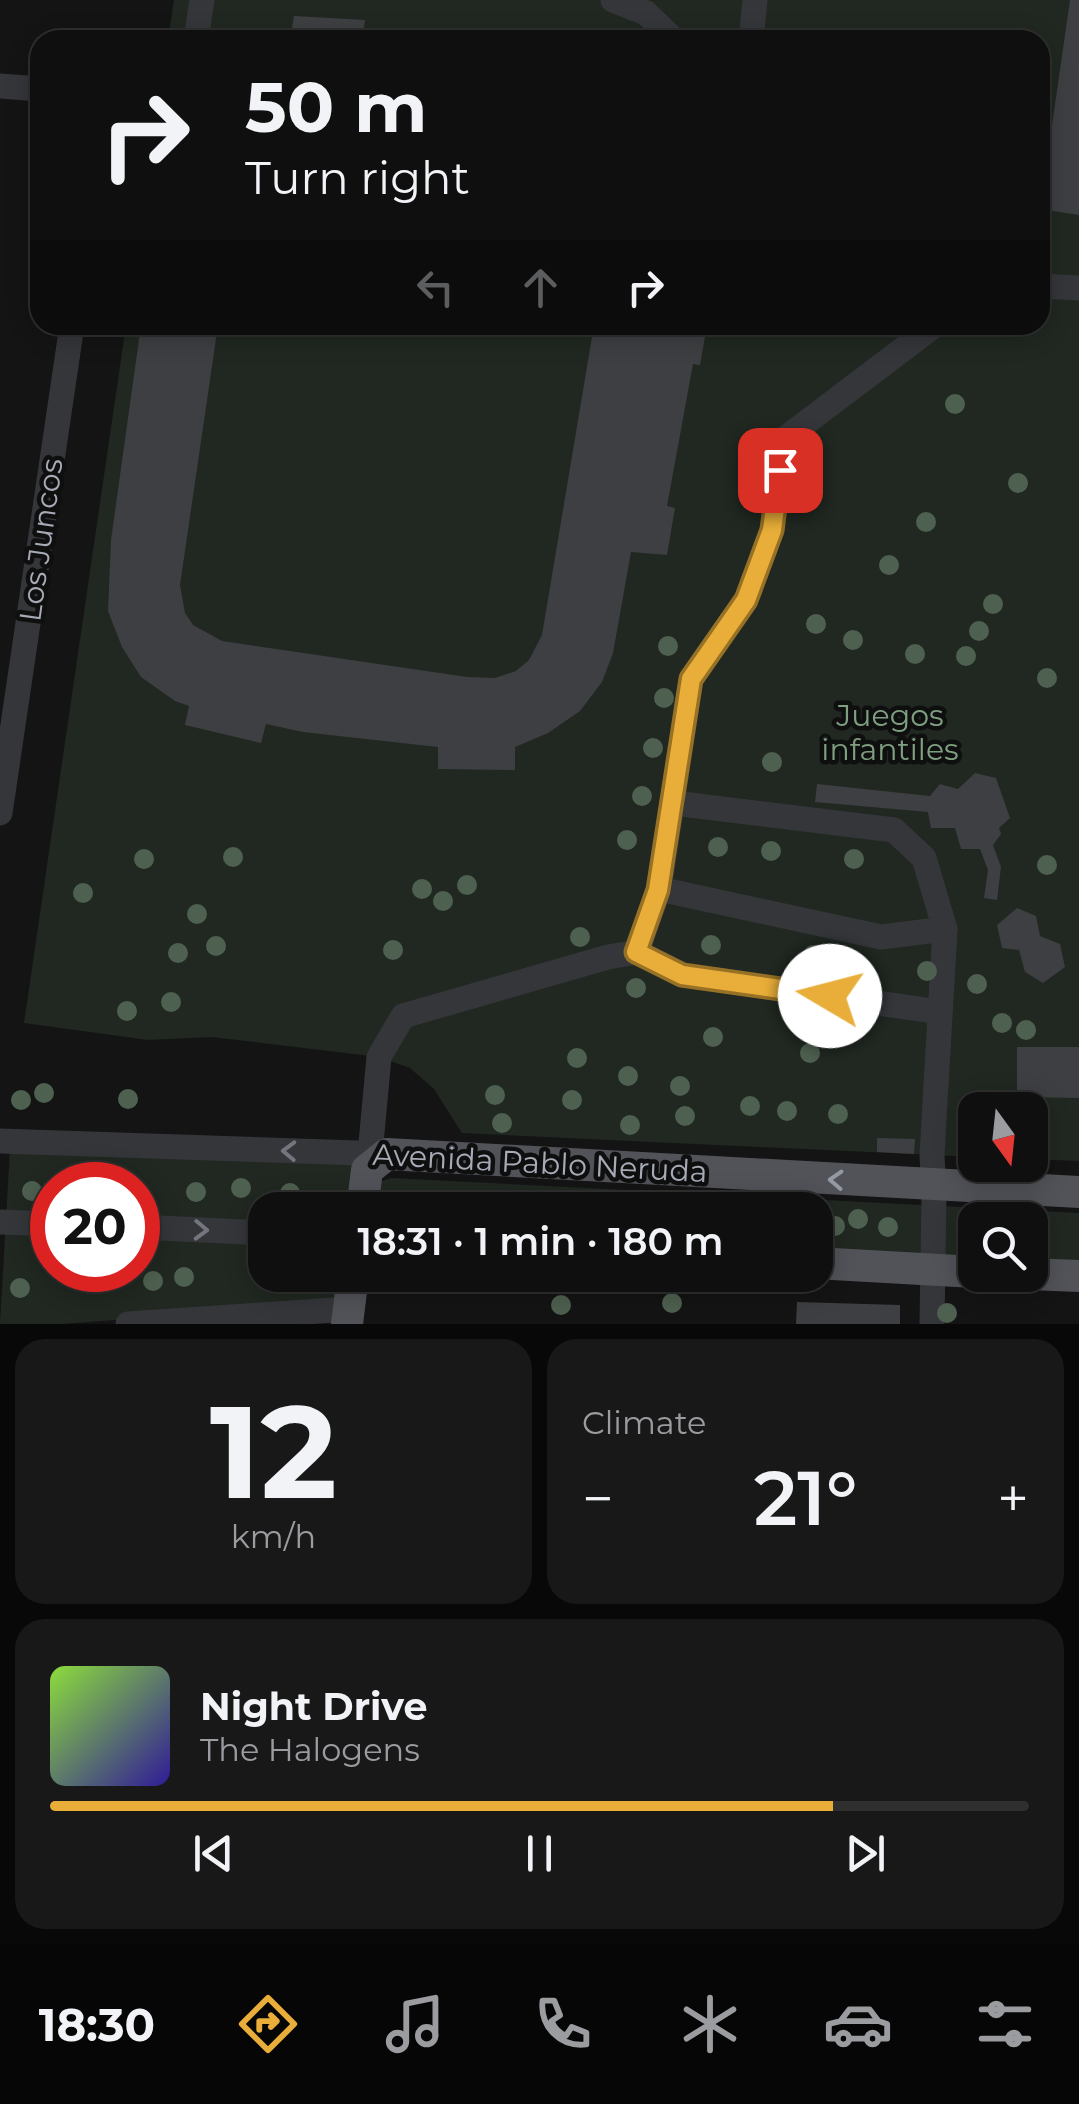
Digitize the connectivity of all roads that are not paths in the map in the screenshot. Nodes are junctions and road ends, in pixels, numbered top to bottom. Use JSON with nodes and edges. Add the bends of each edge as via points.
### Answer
{"nodes":[{"id":1,"x":202,"y":0,"type":"edge"},
{"id":2,"x":613,"y":0,"type":"edge"},
{"id":3,"x":754,"y":0,"type":"edge"},
{"id":4,"x":198,"y":30,"type":"edge"},
{"id":5,"x":664,"y":30,"type":"edge"},
{"id":6,"x":752,"y":30,"type":"edge"},
{"id":7,"x":0,"y":86,"type":"edge"},
{"id":8,"x":30,"y":88,"type":"edge"},
{"id":9,"x":1050,"y":287,"type":"edge"},
{"id":10,"x":1079,"y":288,"type":"edge"},
{"id":11,"x":71,"y":335,"type":"edge"},
{"id":12,"x":922,"y":335,"type":"edge"},
{"id":13,"x":674,"y":803,"type":"junction"},
{"id":14,"x":0,"y":814,"type":"edge"},
{"id":15,"x":658,"y":890,"type":"junction"},
{"id":16,"x":946,"y":929,"type":"junction"},
{"id":17,"x":636,"y":952,"type":"junction"},
{"id":18,"x":940,"y":1012,"type":"junction"},
{"id":19,"x":0,"y":1142,"type":"edge"},
{"id":20,"x":378,"y":1154,"type":"junction"},
{"id":21,"x":933,"y":1185,"type":"junction"},
{"id":22,"x":364,"y":1192,"type":"edge"},
{"id":23,"x":1079,"y":1192,"type":"edge"},
{"id":24,"x":0,"y":1222,"type":"edge"},
{"id":25,"x":30,"y":1223,"type":"edge"},
{"id":26,"x":160,"y":1228,"type":"edge"},
{"id":27,"x":248,"y":1231,"type":"edge"},
{"id":28,"x":833,"y":1264,"type":"edge"},
{"id":29,"x":934,"y":1270,"type":"junction"},
{"id":30,"x":958,"y":1271,"type":"edge"},
{"id":31,"x":1048,"y":1275,"type":"edge"},
{"id":32,"x":1079,"y":1276,"type":"edge"},
{"id":33,"x":351,"y":1292,"type":"edge"},
{"id":34,"x":348,"y":1317,"type":"edge"},
{"id":35,"x":128,"y":1324,"type":"edge"},
{"id":36,"x":932,"y":1324,"type":"edge"}],
"edges":[{"from":1,"to":4,"type":"street"},
{"from":2,"to":5,"type":"street","via":[[646,13]]},
{"from":3,"to":6,"type":"street"},
{"from":7,"to":8,"type":"street"},
{"from":9,"to":10,"type":"street"},
{"from":11,"to":14,"type":"street","name":"Los Juncos"},
{"from":12,"to":13,"type":"street","via":[[784,440],[772,530],[746,600],[691,679]]},
{"from":13,"to":15,"type":"street"},
{"from":13,"to":16,"type":"street","via":[[894,830],[924,858]]},
{"from":15,"to":16,"type":"street","via":[[881,937]]},
{"from":15,"to":17,"type":"street"},
{"from":16,"to":18,"type":"street"},
{"from":17,"to":18,"type":"street","via":[[682,975]]},
{"from":17,"to":20,"type":"street","via":[[402,1016],[379,1057]]},
{"from":18,"to":21,"type":"street"},
{"from":20,"to":19,"type":"street","name":"Avenida Pablo Neruda","one_way":true},
{"from":21,"to":20,"type":"main road","name":"Avenida Pablo Neruda","one_way":true},
{"from":20,"to":22,"type":"main road"},
{"from":21,"to":23,"type":"main road","name":"Avenida Pablo Neruda"},
{"from":21,"to":29,"type":"street"},
{"from":24,"to":25,"type":"street"},
{"from":26,"to":27,"type":"street","one_way":true},
{"from":28,"to":29,"type":"main road"},
{"from":29,"to":30,"type":"main road"},
{"from":29,"to":36,"type":"street"},
{"from":31,"to":32,"type":"main road"},
{"from":33,"to":34,"type":"main road"},
{"from":34,"to":35,"type":"street"}]}
